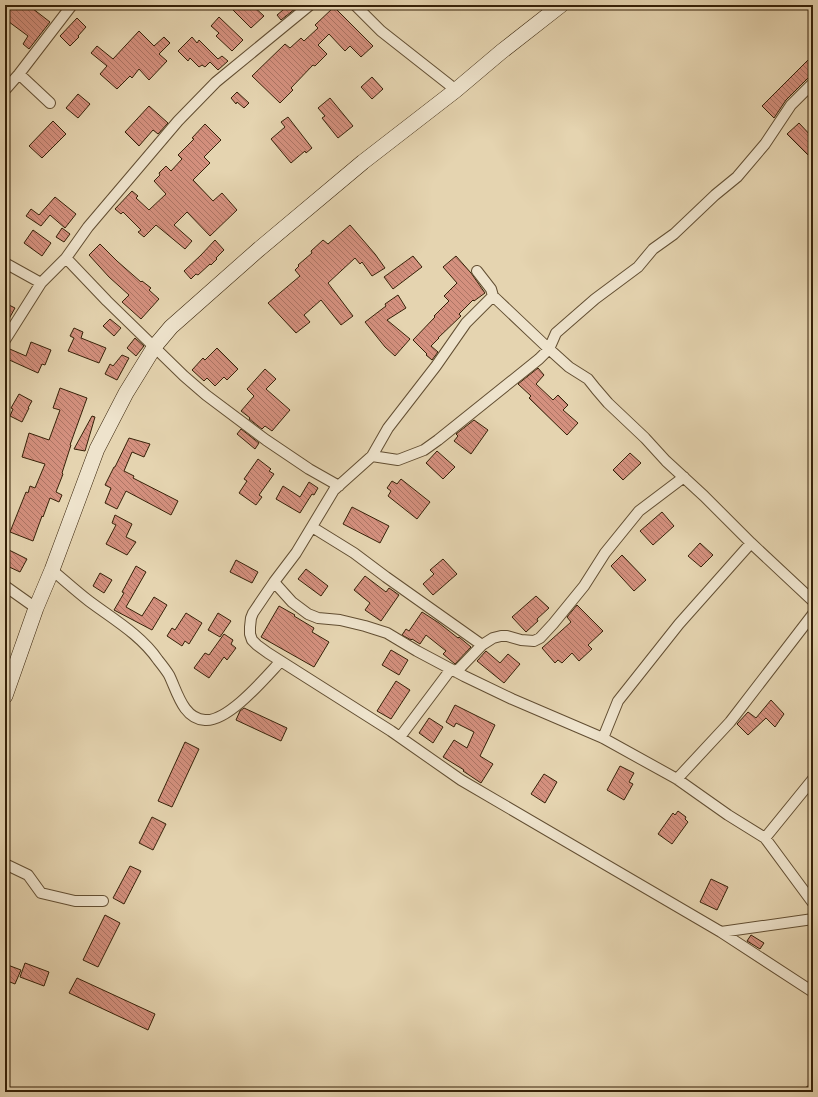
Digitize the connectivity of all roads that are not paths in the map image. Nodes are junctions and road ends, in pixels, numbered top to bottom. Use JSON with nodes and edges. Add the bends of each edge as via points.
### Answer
{"nodes":[{"id":1,"x":72,"y":5,"type":"edge"},
{"id":2,"x":310,"y":5,"type":"edge"},
{"id":3,"x":355,"y":5,"type":"edge"},
{"id":4,"x":561,"y":5,"type":"edge"},
{"id":5,"x":19,"y":74,"type":"junction"},
{"id":6,"x":813,"y":83,"type":"edge"},
{"id":7,"x":5,"y":90,"type":"edge"},
{"id":8,"x":456,"y":90,"type":"junction"},
{"id":9,"x":50,"y":103,"type":"dead end"},
{"id":10,"x":66,"y":258,"type":"junction"},
{"id":11,"x":5,"y":263,"type":"edge"},
{"id":12,"x":476,"y":271,"type":"dead end"},
{"id":13,"x":41,"y":283,"type":"junction"},
{"id":14,"x":493,"y":296,"type":"junction"},
{"id":15,"x":5,"y":340,"type":"edge"},
{"id":16,"x":155,"y":346,"type":"junction"},
{"id":17,"x":549,"y":349,"type":"junction"},
{"id":18,"x":372,"y":456,"type":"junction"},
{"id":19,"x":684,"y":477,"type":"junction"},
{"id":20,"x":339,"y":486,"type":"junction"},
{"id":21,"x":312,"y":526,"type":"junction"},
{"id":22,"x":750,"y":542,"type":"junction"},
{"id":23,"x":52,"y":570,"type":"junction"},
{"id":24,"x":274,"y":582,"type":"junction"},
{"id":25,"x":5,"y":586,"type":"edge"},
{"id":26,"x":813,"y":601,"type":"edge"},
{"id":27,"x":36,"y":608,"type":"junction"},
{"id":28,"x":813,"y":614,"type":"edge"},
{"id":29,"x":482,"y":645,"type":"junction"},
{"id":30,"x":280,"y":662,"type":"junction"},
{"id":31,"x":454,"y":670,"type":"junction"},
{"id":32,"x":5,"y":696,"type":"edge"},
{"id":33,"x":400,"y":737,"type":"junction"},
{"id":34,"x":603,"y":738,"type":"junction"},
{"id":35,"x":677,"y":779,"type":"junction"},
{"id":36,"x":813,"y":779,"type":"edge"},
{"id":37,"x":765,"y":838,"type":"junction"},
{"id":38,"x":5,"y":864,"type":"edge"},
{"id":39,"x":103,"y":901,"type":"dead end"},
{"id":40,"x":813,"y":903,"type":"edge"},
{"id":41,"x":813,"y":919,"type":"edge"},
{"id":42,"x":721,"y":932,"type":"junction"},
{"id":43,"x":813,"y":992,"type":"edge"},
{"id":44,"x":813,"y":1089,"type":"edge"},
{"id":45,"x":809,"y":1092,"type":"edge"}],
"edges":[{"from":1,"to":5,"type":"street"},
{"from":2,"to":10,"type":"street","via":[[216,82],[178,121],[88,227]]},
{"from":3,"to":8,"type":"street","via":[[381,31]]},
{"from":4,"to":8,"type":"main road"},
{"from":5,"to":7,"type":"street"},
{"from":5,"to":9,"type":"street"},
{"from":6,"to":17,"type":"street","via":[[790,106],[765,144],[737,177],[674,234],[653,249],[638,267],[594,299],[556,333]]},
{"from":8,"to":16,"type":"main road","via":[[363,162],[258,250],[171,327]]},
{"from":10,"to":13,"type":"street"},
{"from":10,"to":16,"type":"street"},
{"from":11,"to":13,"type":"street"},
{"from":12,"to":14,"type":"street","via":[[491,289]]},
{"from":13,"to":15,"type":"street"},
{"from":14,"to":17,"type":"street"},
{"from":14,"to":18,"type":"street","via":[[466,323],[388,428]]},
{"from":16,"to":20,"type":"street","via":[[184,376],[266,440],[308,469]]},
{"from":16,"to":23,"type":"main road","via":[[126,393],[97,449]]},
{"from":17,"to":18,"type":"street","via":[[424,450],[398,460]]},
{"from":17,"to":19,"type":"street","via":[[588,379]]},
{"from":18,"to":20,"type":"street"},
{"from":19,"to":22,"type":"street"},
{"from":19,"to":29,"type":"street","via":[[639,511],[605,553],[584,586],[540,638],[534,641],[501,636]]},
{"from":20,"to":21,"type":"street"},
{"from":21,"to":24,"type":"street"},
{"from":21,"to":29,"type":"street"},
{"from":22,"to":26,"type":"street"},
{"from":22,"to":34,"type":"street","via":[[679,624],[618,701]]},
{"from":23,"to":27,"type":"main road"},
{"from":23,"to":30,"type":"street","via":[[88,601],[136,636],[168,674],[186,709],[199,719],[219,718],[245,699]]},
{"from":24,"to":30,"type":"street","via":[[251,618],[250,631],[256,645]]},
{"from":24,"to":31,"type":"street","via":[[292,602],[308,614],[386,633]]},
{"from":25,"to":27,"type":"street"},
{"from":27,"to":32,"type":"main road"},
{"from":28,"to":35,"type":"street","via":[[730,722]]},
{"from":29,"to":31,"type":"street"},
{"from":30,"to":33,"type":"street"},
{"from":31,"to":33,"type":"street"},
{"from":31,"to":34,"type":"street","via":[[519,702]]},
{"from":33,"to":42,"type":"street","via":[[461,780]]},
{"from":34,"to":35,"type":"street"},
{"from":35,"to":37,"type":"street"},
{"from":36,"to":37,"type":"street"},
{"from":37,"to":40,"type":"street"},
{"from":38,"to":39,"type":"street","via":[[28,875],[41,892],[75,901]]},
{"from":41,"to":42,"type":"street"},
{"from":42,"to":43,"type":"street"},
{"from":44,"to":45,"type":"street"}]}
